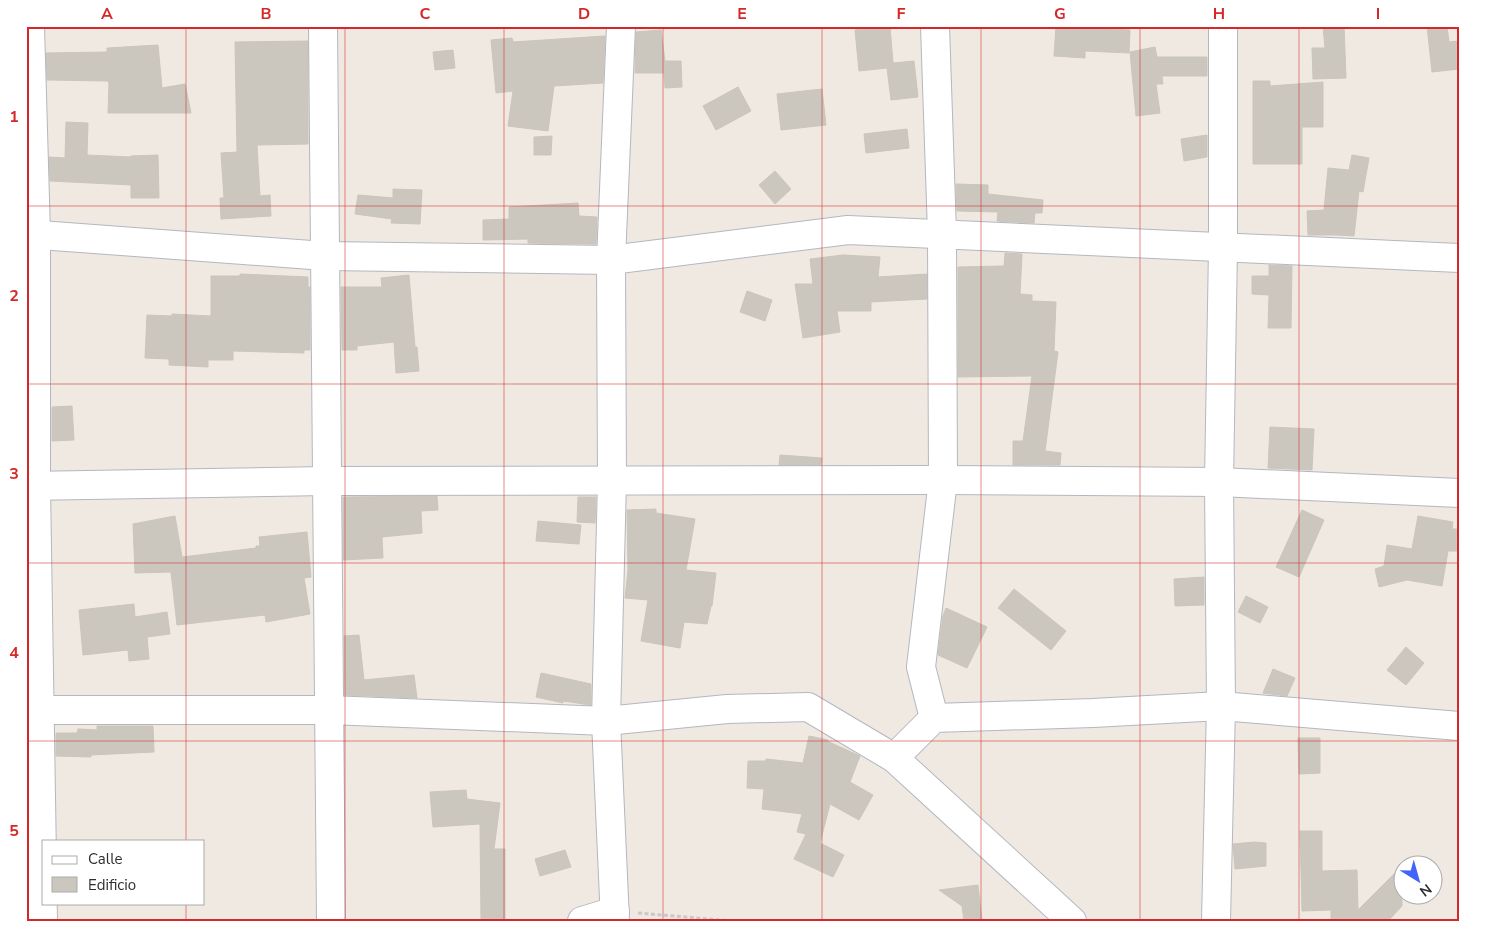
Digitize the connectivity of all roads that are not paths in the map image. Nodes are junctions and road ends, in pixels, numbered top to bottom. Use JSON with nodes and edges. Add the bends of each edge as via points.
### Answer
{"nodes":[{"id":1,"x":30,"y":26,"type":"edge"},
{"id":2,"x":323,"y":26,"type":"edge"},
{"id":3,"x":621,"y":26,"type":"edge"},
{"id":4,"x":935,"y":26,"type":"edge"},
{"id":5,"x":1223,"y":26,"type":"edge"},
{"id":6,"x":942,"y":233,"type":"junction"},
{"id":7,"x":31,"y":234,"type":"edge"},
{"id":8,"x":1223,"y":248,"type":"junction"},
{"id":9,"x":325,"y":256,"type":"junction"},
{"id":10,"x":1459,"y":258,"type":"edge"},
{"id":11,"x":611,"y":260,"type":"junction"},
{"id":12,"x":943,"y":480,"type":"junction"},
{"id":13,"x":327,"y":481,"type":"junction"},
{"id":14,"x":612,"y":481,"type":"junction"},
{"id":15,"x":1219,"y":482,"type":"junction"},
{"id":16,"x":31,"y":486,"type":"edge"},
{"id":17,"x":1459,"y":493,"type":"edge"},
{"id":18,"x":1221,"y":706,"type":"junction"},
{"id":19,"x":33,"y":709,"type":"edge"},
{"id":20,"x":329,"y":710,"type":"junction"},
{"id":21,"x":934,"y":718,"type":"junction"},
{"id":22,"x":606,"y":721,"type":"junction"},
{"id":23,"x":1459,"y":726,"type":"edge"},
{"id":24,"x":894,"y":758,"type":"junction"},
{"id":25,"x":42,"y":900,"type":"edge"},
{"id":26,"x":42,"y":904,"type":"edge"},
{"id":27,"x":615,"y":916,"type":"edge"},
{"id":28,"x":43,"y":921,"type":"edge"},
{"id":29,"x":331,"y":921,"type":"edge"},
{"id":30,"x":582,"y":921,"type":"edge"},
{"id":31,"x":1072,"y":921,"type":"edge"},
{"id":32,"x":1216,"y":921,"type":"edge"}],
"edges":[{"from":1,"to":7,"type":"street"},
{"from":2,"to":9,"type":"street"},
{"from":3,"to":11,"type":"street"},
{"from":4,"to":6,"type":"street"},
{"from":5,"to":8,"type":"street"},
{"from":6,"to":8,"type":"street"},
{"from":6,"to":11,"type":"street","via":[[848,230]]},
{"from":6,"to":12,"type":"street"},
{"from":7,"to":9,"type":"street"},
{"from":7,"to":16,"type":"street"},
{"from":8,"to":10,"type":"street"},
{"from":8,"to":15,"type":"street"},
{"from":9,"to":11,"type":"street"},
{"from":9,"to":13,"type":"street"},
{"from":11,"to":14,"type":"street"},
{"from":12,"to":14,"type":"street"},
{"from":12,"to":15,"type":"street"},
{"from":12,"to":21,"type":"street","via":[[920,667]]},
{"from":13,"to":14,"type":"street"},
{"from":13,"to":16,"type":"street"},
{"from":13,"to":20,"type":"street"},
{"from":14,"to":22,"type":"street"},
{"from":15,"to":17,"type":"street"},
{"from":15,"to":18,"type":"street"},
{"from":16,"to":19,"type":"street"},
{"from":18,"to":21,"type":"street"},
{"from":18,"to":23,"type":"street"},
{"from":18,"to":32,"type":"street"},
{"from":19,"to":20,"type":"street"},
{"from":19,"to":25,"type":"street"},
{"from":20,"to":22,"type":"street"},
{"from":20,"to":29,"type":"street"},
{"from":21,"to":24,"type":"street"},
{"from":22,"to":24,"type":"street","via":[[727,709],[808,708]]},
{"from":22,"to":27,"type":"street"},
{"from":24,"to":31,"type":"street"},
{"from":26,"to":28,"type":"street"},
{"from":27,"to":30,"type":"street"}]}
